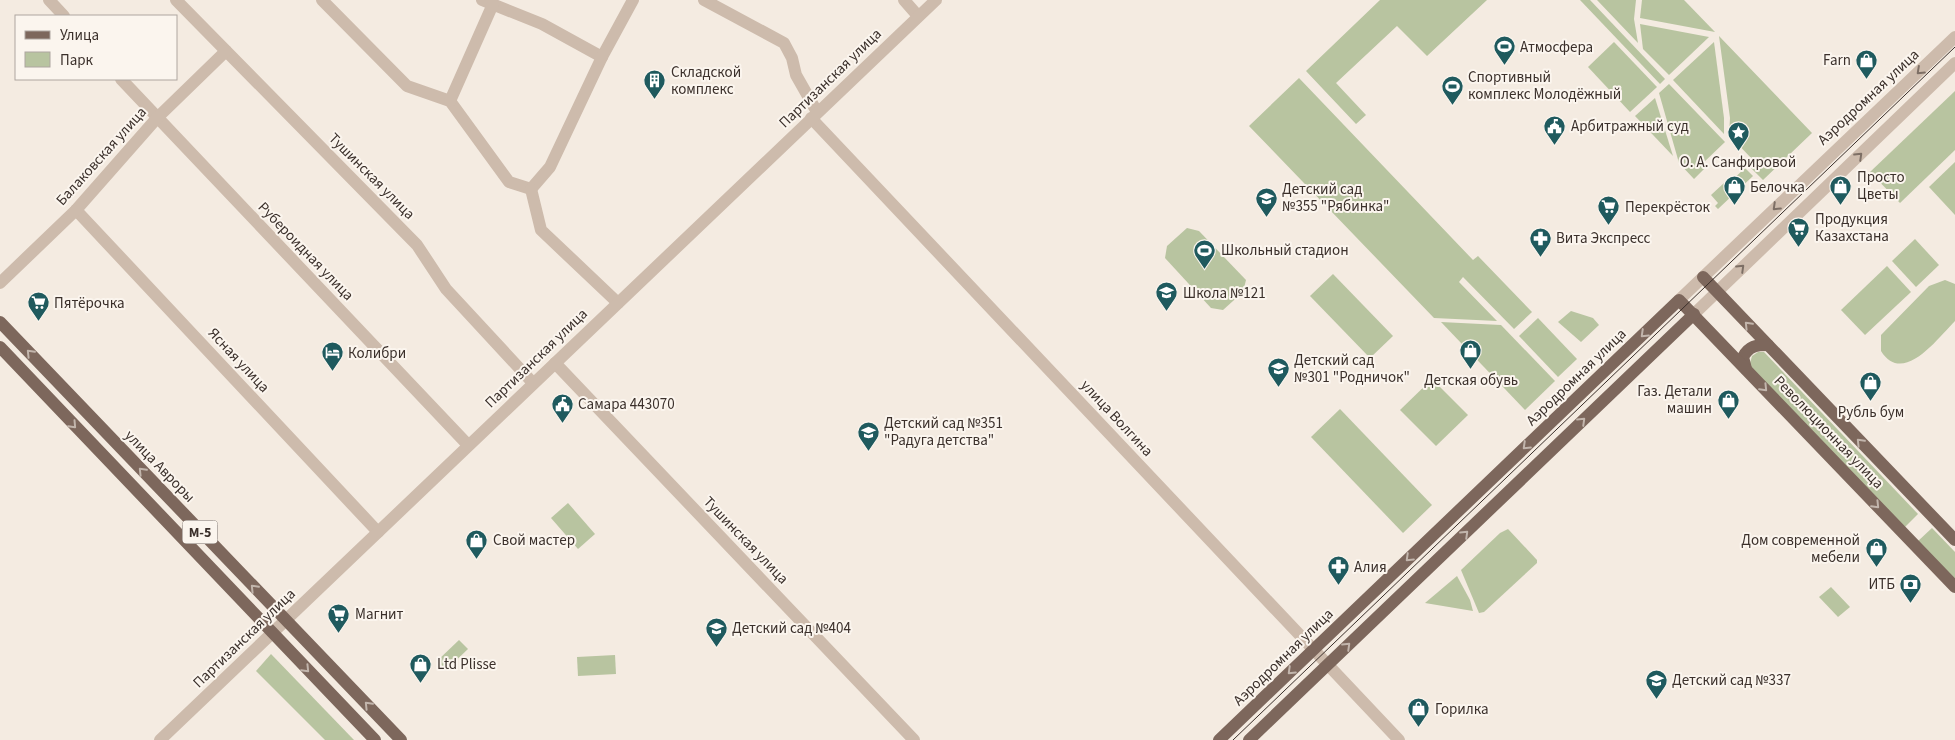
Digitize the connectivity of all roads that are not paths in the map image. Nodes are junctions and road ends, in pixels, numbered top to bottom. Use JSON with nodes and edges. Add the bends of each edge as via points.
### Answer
{"nodes":[{"id":1,"x":49,"y":0,"type":"edge"},
{"id":2,"x":176,"y":0,"type":"edge"},
{"id":3,"x":322,"y":0,"type":"edge"},
{"id":4,"x":633,"y":0,"type":"edge"},
{"id":5,"x":704,"y":0,"type":"edge"},
{"id":6,"x":904,"y":0,"type":"edge"},
{"id":7,"x":936,"y":0,"type":"edge"},
{"id":8,"x":487,"y":2,"type":"edge"},
{"id":9,"x":63,"y":15,"type":"edge"},
{"id":10,"x":918,"y":16,"type":"junction"},
{"id":11,"x":1955,"y":38,"type":"edge"},
{"id":12,"x":226,"y":51,"type":"junction"},
{"id":13,"x":602,"y":57,"type":"junction"},
{"id":14,"x":1955,"y":63,"type":"edge"},
{"id":15,"x":122,"y":80,"type":"edge"},
{"id":16,"x":450,"y":101,"type":"junction"},
{"id":17,"x":814,"y":115,"type":"junction"},
{"id":18,"x":157,"y":118,"type":"junction"},
{"id":19,"x":530,"y":189,"type":"junction"},
{"id":20,"x":76,"y":210,"type":"junction"},
{"id":21,"x":1703,"y":278,"type":"junction"},
{"id":22,"x":0,"y":283,"type":"edge"},
{"id":23,"x":1717,"y":292,"type":"junction"},
{"id":24,"x":1679,"y":300,"type":"junction"},
{"id":25,"x":618,"y":303,"type":"junction"},
{"id":26,"x":1694,"y":314,"type":"junction"},
{"id":27,"x":0,"y":322,"type":"edge"},
{"id":28,"x":1768,"y":345,"type":"junction"},
{"id":29,"x":0,"y":348,"type":"edge"},
{"id":30,"x":555,"y":363,"type":"junction"},
{"id":31,"x":1746,"y":369,"type":"junction"},
{"id":32,"x":533,"y":384,"type":"junction"},
{"id":33,"x":468,"y":445,"type":"junction"},
{"id":34,"x":378,"y":532,"type":"junction"},
{"id":35,"x":1955,"y":540,"type":"edge"},
{"id":36,"x":1955,"y":587,"type":"edge"},
{"id":37,"x":286,"y":620,"type":"junction"},
{"id":38,"x":272,"y":634,"type":"junction"},
{"id":39,"x":1313,"y":650,"type":"junction"},
{"id":40,"x":1328,"y":665,"type":"junction"},
{"id":41,"x":160,"y":740,"type":"edge"},
{"id":42,"x":375,"y":740,"type":"edge"},
{"id":43,"x":401,"y":740,"type":"edge"},
{"id":44,"x":914,"y":740,"type":"edge"},
{"id":45,"x":1219,"y":740,"type":"edge"},
{"id":46,"x":1249,"y":740,"type":"edge"},
{"id":47,"x":1399,"y":740,"type":"edge"}],
"edges":[{"from":1,"to":9,"type":"street"},
{"from":2,"to":12,"type":"street","name":"Тушинская улица"},
{"from":3,"to":16,"type":"street","via":[[407,86]]},
{"from":4,"to":13,"type":"street"},
{"from":5,"to":17,"type":"street","name":"улица Волгина","via":[[784,43]]},
{"from":6,"to":10,"type":"street"},
{"from":7,"to":10,"type":"street","name":"Партизанская улица"},
{"from":8,"to":13,"type":"street","via":[[542,24]]},
{"from":8,"to":16,"type":"street"},
{"from":10,"to":17,"type":"street","name":"Партизанская улица"},
{"from":11,"to":21,"type":"street","name":"Аэродромная улица","one_way":true},
{"from":12,"to":18,"type":"street","name":"Балаковская улица"},
{"from":12,"to":32,"type":"street","name":"Тушинская улица","via":[[418,245],[446,289]]},
{"from":13,"to":19,"type":"street","via":[[550,167]]},
{"from":23,"to":14,"type":"street","one_way":true},
{"from":15,"to":18,"type":"street","name":"Рубероидная улица"},
{"from":16,"to":19,"type":"street","via":[[509,182]]},
{"from":17,"to":25,"type":"street","name":"Партизанская улица"},
{"from":17,"to":39,"type":"street","name":"улица Волгина"},
{"from":18,"to":20,"type":"street","name":"Балаковская улица"},
{"from":18,"to":33,"type":"street","name":"Рубероидная улица"},
{"from":19,"to":25,"type":"street","via":[[541,230]]},
{"from":20,"to":22,"type":"street","name":"Балаковская улица"},
{"from":20,"to":34,"type":"street","name":"Ясная улица"},
{"from":21,"to":23,"type":"main road","name":"Революционная улица"},
{"from":21,"to":24,"type":"street","name":"Аэродромная улица"},
{"from":23,"to":26,"type":"street"},
{"from":28,"to":23,"type":"main road","name":"Революционная улица","one_way":true},
{"from":24,"to":26,"type":"main road","name":"Революционная улица"},
{"from":24,"to":39,"type":"main road","name":"Аэродромная улица","one_way":true},
{"from":25,"to":30,"type":"street","name":"Партизанская улица"},
{"from":26,"to":31,"type":"main road","name":"Революционная улица"},
{"from":40,"to":26,"type":"main road","one_way":true},
{"from":37,"to":27,"type":"main road","name":"улица Авроры","number":"М-5","one_way":true},
{"from":28,"to":31,"type":"main road","via":[[1756,345],[1748,350],[1743,357]]},
{"from":35,"to":28,"type":"main road","name":"Революционная улица","one_way":true},
{"from":29,"to":38,"type":"main road","number":"М-5","one_way":true},
{"from":30,"to":32,"type":"street","name":"Партизанская улица"},
{"from":30,"to":44,"type":"street","name":"Тушинская улица"},
{"from":31,"to":36,"type":"main road","name":"Революционная улица","one_way":true},
{"from":32,"to":33,"type":"street","name":"Партизанская улица"},
{"from":33,"to":34,"type":"street","name":"Партизанская улица"},
{"from":34,"to":37,"type":"street","name":"Партизанская улица"},
{"from":37,"to":38,"type":"street","name":"Партизанская улица"},
{"from":43,"to":37,"type":"main road","name":"улица Авроры","number":"М-5","one_way":true},
{"from":38,"to":41,"type":"street","name":"Партизанская улица"},
{"from":38,"to":42,"type":"main road","number":"М-5","one_way":true},
{"from":39,"to":40,"type":"street","name":"улица Волгина"},
{"from":39,"to":45,"type":"main road","name":"Аэродромная улица","one_way":true},
{"from":40,"to":46,"type":"main road"},
{"from":40,"to":47,"type":"street","name":"улица Волгина"}]}
